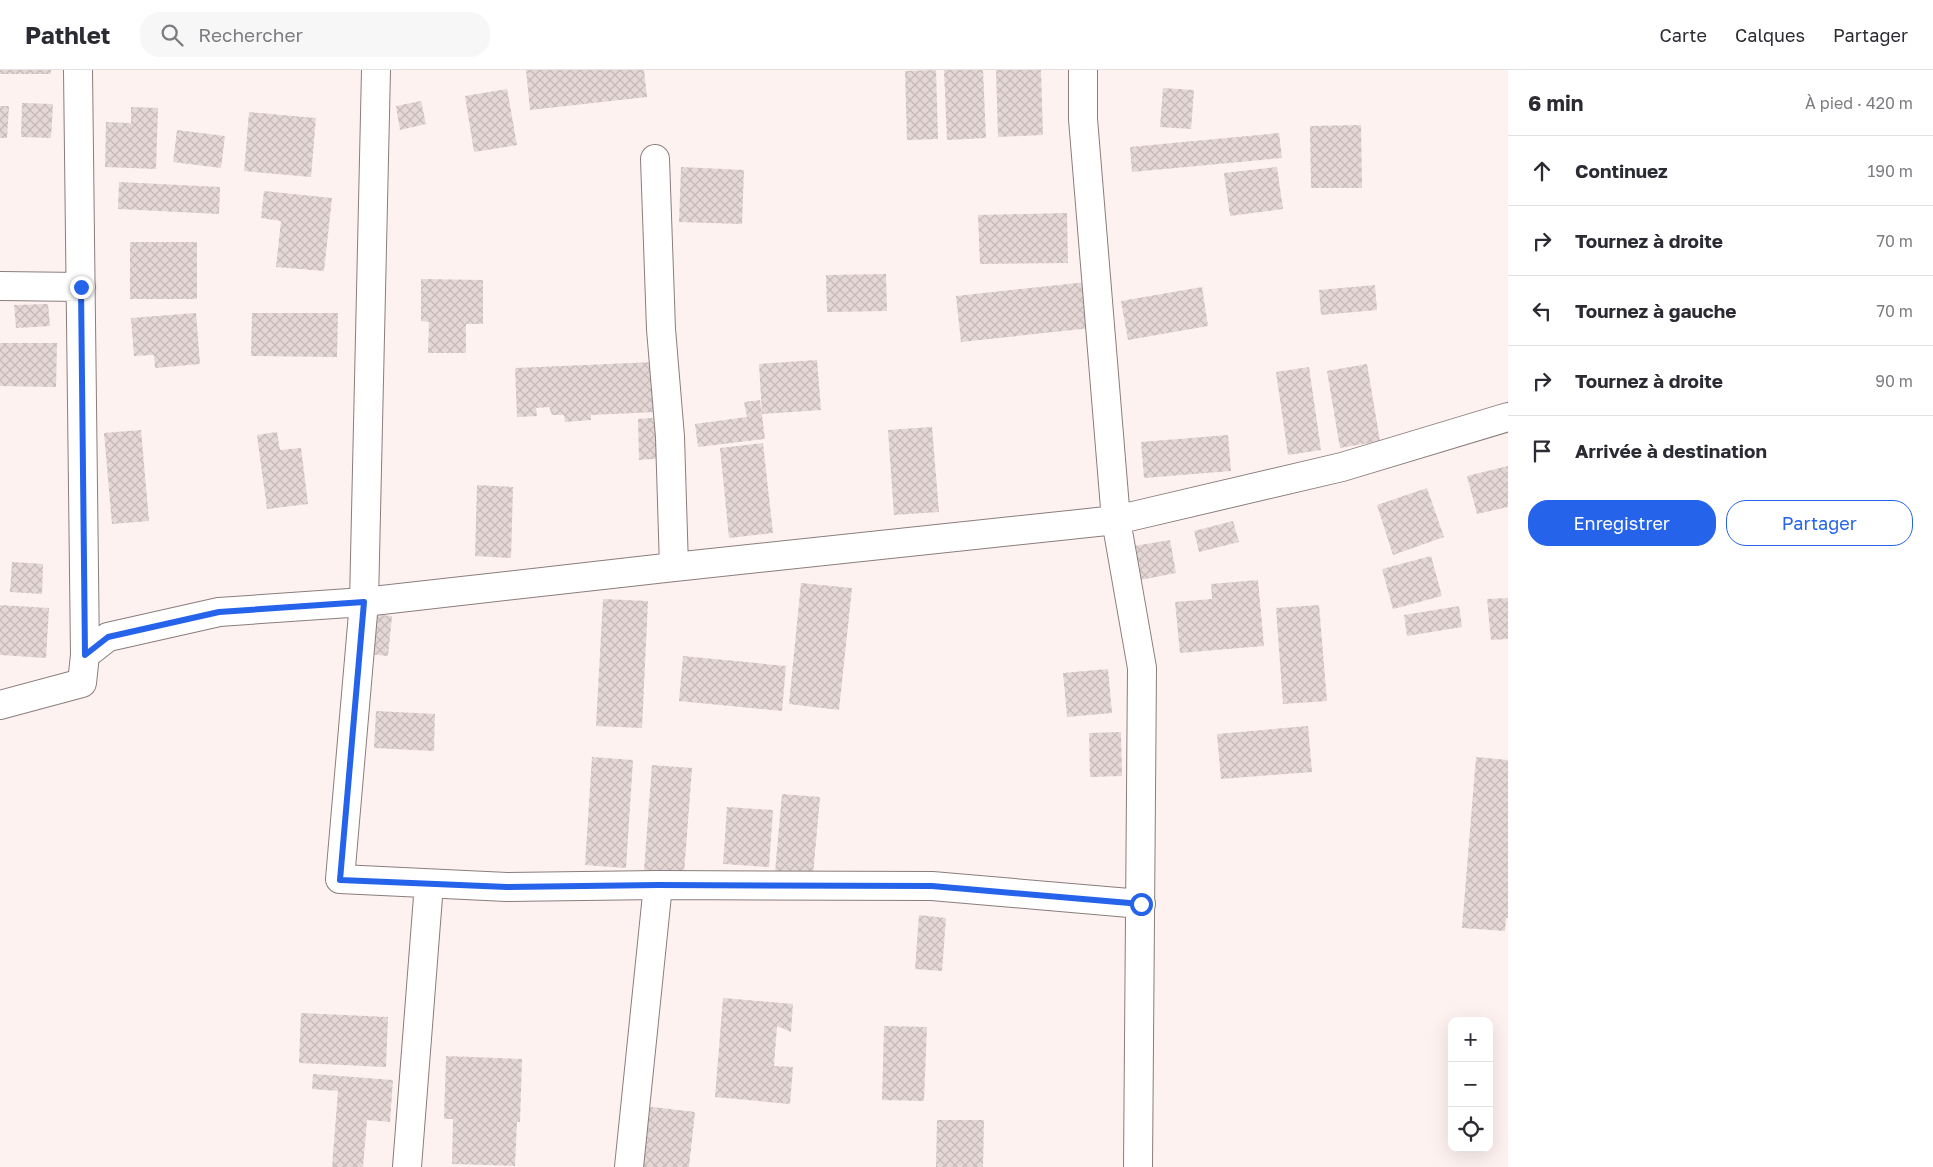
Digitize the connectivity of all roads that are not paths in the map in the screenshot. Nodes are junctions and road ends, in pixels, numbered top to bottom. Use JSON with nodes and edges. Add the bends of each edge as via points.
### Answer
{"nodes":[{"id":1,"x":78,"y":70,"type":"edge"},
{"id":2,"x":376,"y":70,"type":"edge"},
{"id":3,"x":1083,"y":70,"type":"edge"},
{"id":4,"x":655,"y":159,"type":"dead end"},
{"id":5,"x":0,"y":286,"type":"edge"},
{"id":6,"x":81,"y":287,"type":"junction"},
{"id":7,"x":1508,"y":417,"type":"edge"},
{"id":8,"x":1116,"y":520,"type":"junction"},
{"id":9,"x":674,"y":567,"type":"junction"},
{"id":10,"x":364,"y":602,"type":"junction"},
{"id":11,"x":85,"y":655,"type":"junction"},
{"id":12,"x":0,"y":705,"type":"edge"},
{"id":13,"x":429,"y":884,"type":"junction"},
{"id":14,"x":658,"y":885,"type":"junction"},
{"id":15,"x":1141,"y":904,"type":"junction"},
{"id":16,"x":407,"y":1167,"type":"edge"},
{"id":17,"x":629,"y":1167,"type":"edge"},
{"id":18,"x":1138,"y":1167,"type":"edge"}],
"edges":[{"from":1,"to":6,"type":"street"},
{"from":2,"to":10,"type":"street"},
{"from":3,"to":8,"type":"street","via":[[1082,119]]},
{"from":4,"to":9,"type":"street"},
{"from":5,"to":6,"type":"street"},
{"from":6,"to":11,"type":"street"},
{"from":7,"to":8,"type":"street","via":[[1342,467]]},
{"from":8,"to":9,"type":"street"},
{"from":8,"to":15,"type":"street","via":[[1142,668]]},
{"from":9,"to":10,"type":"street"},
{"from":10,"to":11,"type":"street","via":[[219,612],[108,637]]},
{"from":10,"to":13,"type":"street","via":[[340,880]]},
{"from":11,"to":12,"type":"street","via":[[82,683]]},
{"from":13,"to":14,"type":"street","via":[[507,887]]},
{"from":13,"to":16,"type":"street"},
{"from":14,"to":15,"type":"street","via":[[932,886]]},
{"from":14,"to":17,"type":"street"},
{"from":15,"to":18,"type":"street"}]}
